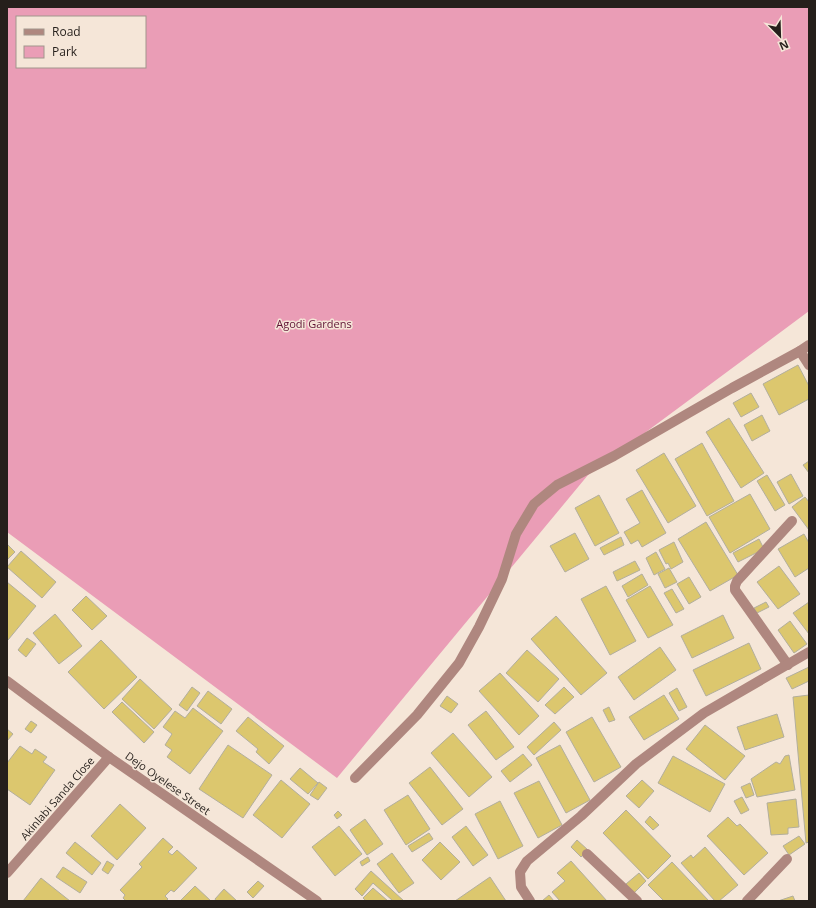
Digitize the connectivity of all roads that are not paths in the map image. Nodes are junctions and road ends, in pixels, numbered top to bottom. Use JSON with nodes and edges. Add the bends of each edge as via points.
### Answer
{"nodes":[{"id":1,"x":809,"y":345,"type":"edge"},
{"id":2,"x":800,"y":351,"type":"junction"},
{"id":3,"x":809,"y":365,"type":"edge"},
{"id":4,"x":792,"y":521,"type":"dead end"},
{"id":5,"x":809,"y":652,"type":"edge"},
{"id":6,"x":788,"y":665,"type":"junction"},
{"id":7,"x":7,"y":681,"type":"edge"},
{"id":8,"x":110,"y":757,"type":"junction"},
{"id":9,"x":355,"y":778,"type":"dead end"},
{"id":10,"x":587,"y":854,"type":"dead end"},
{"id":11,"x":787,"y":859,"type":"dead end"},
{"id":12,"x":7,"y":873,"type":"edge"},
{"id":13,"x":317,"y":901,"type":"edge"},
{"id":14,"x":530,"y":901,"type":"edge"},
{"id":15,"x":637,"y":901,"type":"edge"},
{"id":16,"x":747,"y":901,"type":"edge"}],
"edges":[{"from":1,"to":2,"type":"street"},
{"from":2,"to":3,"type":"street"},
{"from":2,"to":9,"type":"street","via":[[614,456],[557,485],[534,504],[516,534],[502,579],[459,663],[416,715]]},
{"from":4,"to":6,"type":"street","via":[[737,580],[735,586],[735,590]]},
{"from":5,"to":6,"type":"street"},
{"from":6,"to":14,"type":"street","via":[[704,712],[636,764],[581,816],[527,861],[520,872],[521,887]]},
{"from":7,"to":8,"type":"street","name":"Dejo Oyelese Street"},
{"from":8,"to":12,"type":"street","name":"Akinlabi Sanda Close"},
{"from":8,"to":13,"type":"street","name":"Dejo Oyelese Street"},
{"from":10,"to":15,"type":"street"},
{"from":11,"to":16,"type":"street"}]}
